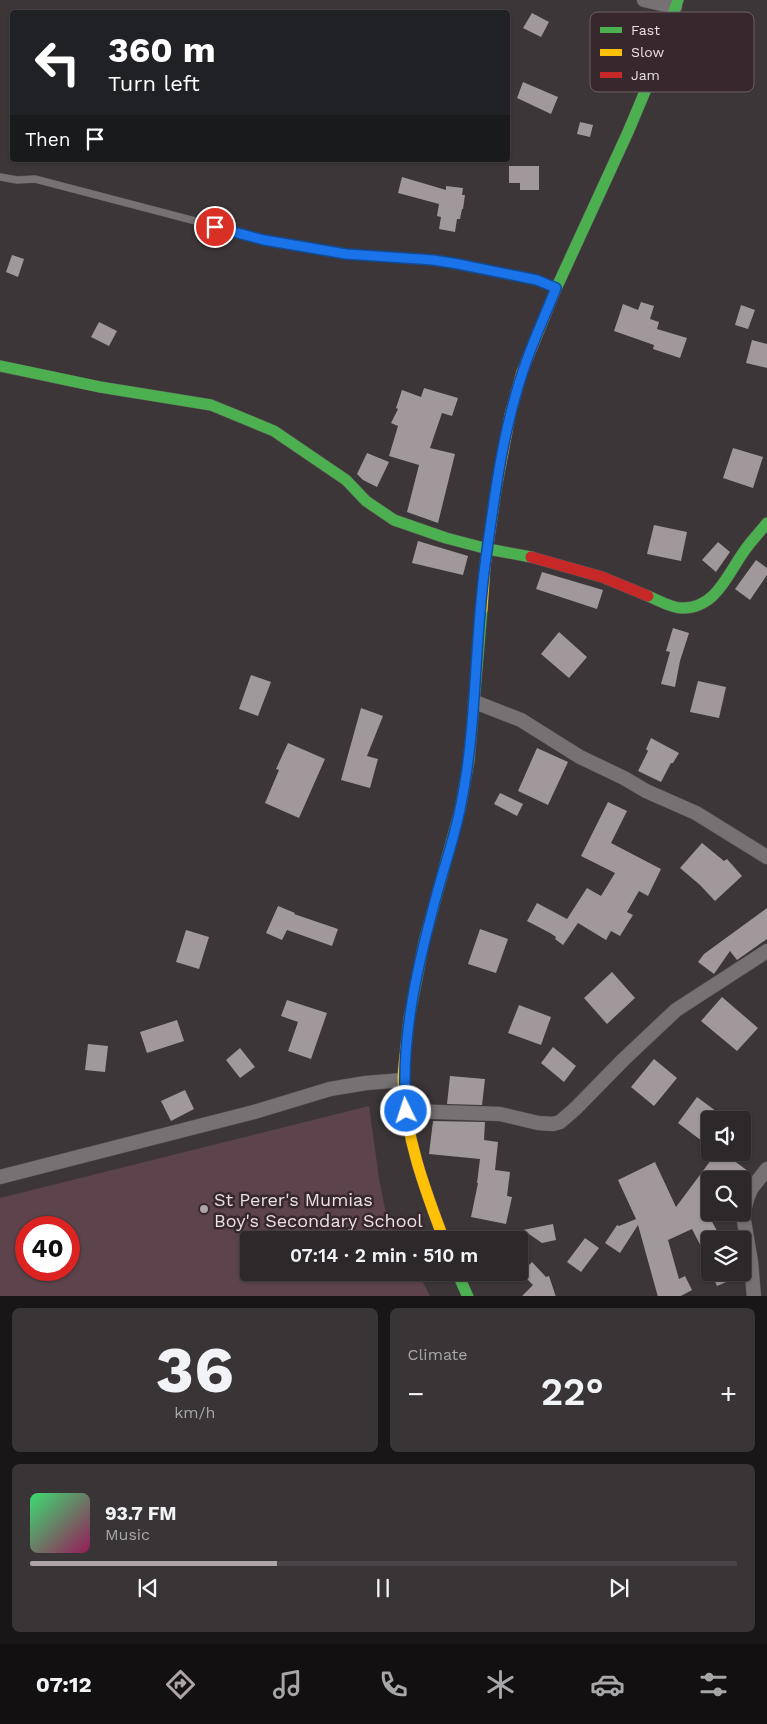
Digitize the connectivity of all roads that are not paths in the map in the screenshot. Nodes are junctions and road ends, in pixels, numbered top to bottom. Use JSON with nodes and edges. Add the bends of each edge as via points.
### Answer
{"nodes":[{"id":1,"x":644,"y":0,"type":"edge"},
{"id":2,"x":676,"y":4,"type":"edge"},
{"id":3,"x":645,"y":92,"type":"edge"},
{"id":4,"x":0,"y":177,"type":"edge"},
{"id":5,"x":556,"y":288,"type":"junction"},
{"id":6,"x":0,"y":366,"type":"edge"},
{"id":7,"x":767,"y":523,"type":"edge"},
{"id":8,"x":488,"y":549,"type":"junction"},
{"id":9,"x":475,"y":702,"type":"junction"},
{"id":10,"x":767,"y":857,"type":"edge"},
{"id":11,"x":767,"y":952,"type":"edge"},
{"id":12,"x":403,"y":1080,"type":"junction"},
{"id":13,"x":406,"y":1111,"type":"junction"},
{"id":14,"x":767,"y":1169,"type":"edge"},
{"id":15,"x":0,"y":1177,"type":"edge"},
{"id":16,"x":441,"y":1231,"type":"edge"},
{"id":17,"x":461,"y":1281,"type":"edge"},
{"id":18,"x":468,"y":1296,"type":"edge"},
{"id":19,"x":754,"y":1296,"type":"edge"}],
"edges":[{"from":1,"to":2,"type":"street"},
{"from":3,"to":5,"type":"street"},
{"from":4,"to":5,"type":"lane","via":[[35,179],[292,245],[346,254],[433,260],[537,280]]},
{"from":5,"to":8,"type":"street","via":[[515,396],[496,489]]},
{"from":6,"to":8,"type":"street","via":[[100,388],[211,405],[274,431],[346,480],[366,501],[394,520]]},
{"from":7,"to":8,"type":"street","via":[[744,551],[728,579],[712,596],[698,606],[680,608],[602,577],[540,559]]},
{"from":8,"to":9,"type":"street"},
{"from":9,"to":10,"type":"street","via":[[521,720],[580,757],[712,822]]},
{"from":9,"to":12,"type":"street","via":[[460,810],[424,942]]},
{"from":11,"to":13,"type":"street","via":[[676,1010],[560,1122],[538,1123],[500,1114]]},
{"from":12,"to":13,"type":"street"},
{"from":12,"to":15,"type":"street","via":[[330,1089],[254,1112]]},
{"from":13,"to":16,"type":"street"},
{"from":14,"to":19,"type":"street","via":[[751,1189],[743,1215]]},
{"from":17,"to":18,"type":"street"}]}
